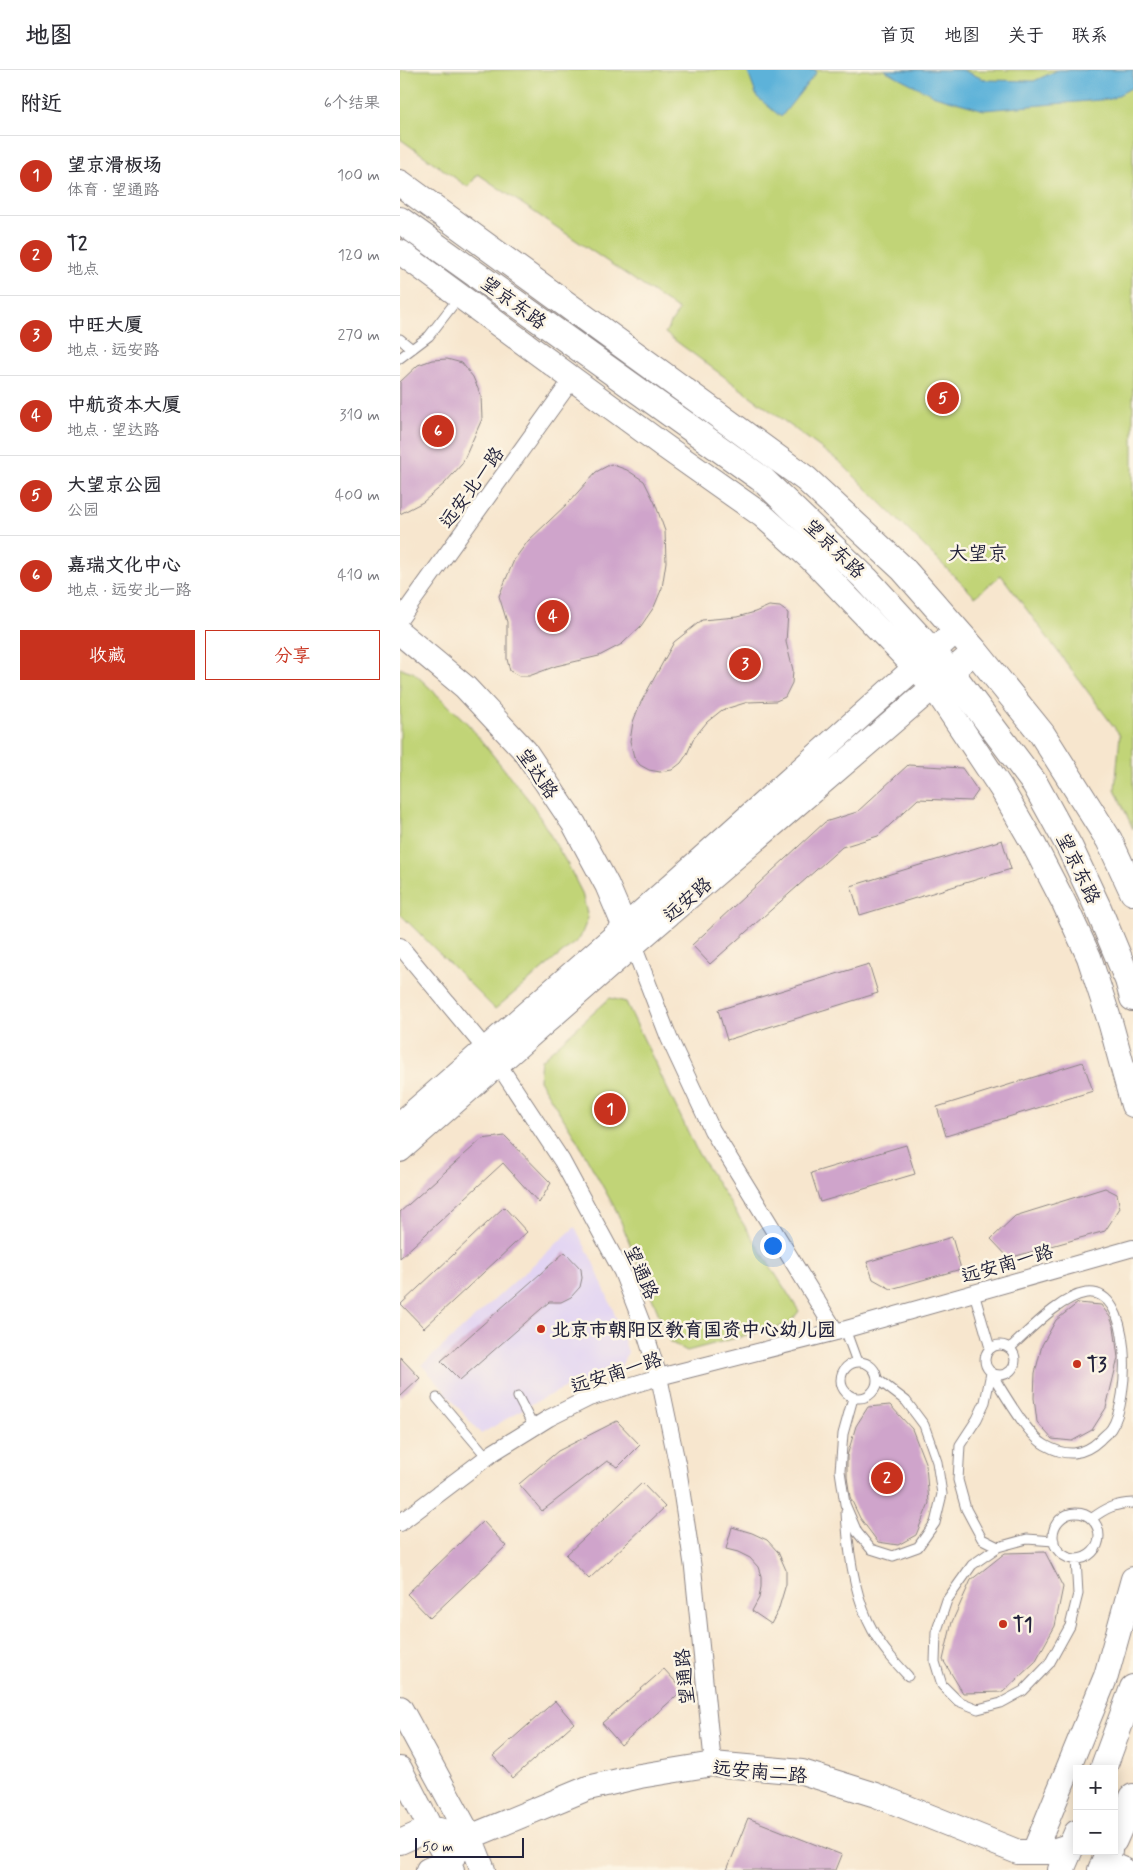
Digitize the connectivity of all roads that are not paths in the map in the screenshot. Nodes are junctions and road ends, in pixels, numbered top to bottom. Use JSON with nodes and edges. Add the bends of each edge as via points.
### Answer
{"nodes":[{"id":1,"x":400,"y":183,"type":"edge"},
{"id":2,"x":400,"y":220,"type":"edge"},
{"id":3,"x":400,"y":252,"type":"edge"},
{"id":4,"x":460,"y":296,"type":"junction"},
{"id":5,"x":400,"y":339,"type":"edge"},
{"id":6,"x":412,"y":349,"type":"junction"},
{"id":7,"x":400,"y":358,"type":"edge"},
{"id":8,"x":573,"y":378,"type":"junction"},
{"id":9,"x":664,"y":446,"type":"junction"},
{"id":10,"x":723,"y":451,"type":"junction"},
{"id":11,"x":400,"y":619,"type":"edge"},
{"id":12,"x":957,"y":630,"type":"junction"},
{"id":13,"x":400,"y":633,"type":"edge"},
{"id":14,"x":975,"y":651,"type":"junction"},
{"id":15,"x":924,"y":660,"type":"junction"},
{"id":16,"x":942,"y":679,"type":"junction"},
{"id":17,"x":1133,"y":892,"type":"edge"},
{"id":18,"x":629,"y":936,"type":"junction"},
{"id":19,"x":400,"y":946,"type":"edge"},
{"id":20,"x":1133,"y":999,"type":"edge"},
{"id":21,"x":492,"y":1056,"type":"junction"},
{"id":22,"x":1133,"y":1106,"type":"edge"},
{"id":23,"x":400,"y":1124,"type":"edge"},
{"id":24,"x":400,"y":1150,"type":"edge"},
{"id":25,"x":1133,"y":1248,"type":"edge"},
{"id":26,"x":974,"y":1293,"type":"junction"},
{"id":27,"x":841,"y":1331,"type":"junction"},
{"id":28,"x":990,"y":1348,"type":"junction"},
{"id":29,"x":1010,"y":1348,"type":"junction"},
{"id":30,"x":857,"y":1362,"type":"junction"},
{"id":31,"x":991,"y":1373,"type":"junction"},
{"id":32,"x":659,"y":1377,"type":"junction"},
{"id":33,"x":877,"y":1379,"type":"junction"},
{"id":34,"x":437,"y":1398,"type":"dead end"},
{"id":35,"x":518,"y":1398,"type":"dead end"},
{"id":36,"x":853,"y":1398,"type":"junction"},
{"id":37,"x":534,"y":1428,"type":"junction"},
{"id":38,"x":487,"y":1457,"type":"junction"},
{"id":39,"x":958,"y":1480,"type":"junction"},
{"id":40,"x":940,"y":1483,"type":"junction"},
{"id":41,"x":1133,"y":1503,"type":"edge"},
{"id":42,"x":845,"y":1504,"type":"junction"},
{"id":43,"x":1091,"y":1520,"type":"junction"},
{"id":44,"x":400,"y":1523,"type":"edge"},
{"id":45,"x":1054,"y":1541,"type":"junction"},
{"id":46,"x":998,"y":1547,"type":"junction"},
{"id":47,"x":1076,"y":1559,"type":"junction"},
{"id":48,"x":1133,"y":1578,"type":"edge"},
{"id":49,"x":908,"y":1676,"type":"dead end"},
{"id":50,"x":1133,"y":1688,"type":"edge"},
{"id":51,"x":400,"y":1708,"type":"edge"},
{"id":52,"x":713,"y":1764,"type":"junction"},
{"id":53,"x":1104,"y":1765,"type":"edge"},
{"id":54,"x":400,"y":1769,"type":"edge"},
{"id":55,"x":1133,"y":1797,"type":"edge"},
{"id":56,"x":431,"y":1828,"type":"junction"},
{"id":57,"x":470,"y":1837,"type":"junction"},
{"id":58,"x":1073,"y":1840,"type":"edge"},
{"id":59,"x":1073,"y":1841,"type":"edge"},
{"id":60,"x":400,"y":1842,"type":"edge"},
{"id":61,"x":1026,"y":1852,"type":"junction"},
{"id":62,"x":1111,"y":1859,"type":"edge"},
{"id":63,"x":443,"y":1867,"type":"edge"},
{"id":64,"x":484,"y":1870,"type":"edge"},
{"id":65,"x":1061,"y":1870,"type":"edge"}],
"edges":[{"from":1,"to":12,"type":"main road","name":"望京东路","via":[[806,479],[903,569]]},
{"from":2,"to":10,"type":"main road","name":"望京东路"},
{"from":3,"to":4,"type":"street"},
{"from":4,"to":6,"type":"lane","via":[[429,336]]},
{"from":4,"to":8,"type":"street"},
{"from":5,"to":6,"type":"lane"},
{"from":6,"to":7,"type":"lane"},
{"from":8,"to":9,"type":"street"},
{"from":8,"to":11,"type":"street","name":"远安北一路"},
{"from":9,"to":10,"type":"street"},
{"from":9,"to":15,"type":"street","via":[[763,516]]},
{"from":10,"to":15,"type":"main road","name":"望京东路","via":[[770,486],[866,579]]},
{"from":12,"to":14,"type":"main road","name":"望京东路"},
{"from":12,"to":15,"type":"street","name":"远安路"},
{"from":13,"to":18,"type":"street","name":"望达路","via":[[465,686],[525,751],[574,824],[607,884]]},
{"from":14,"to":16,"type":"street","name":"远安路"},
{"from":14,"to":17,"type":"main road","name":"望京东路","via":[[1042,734],[1109,840]]},
{"from":15,"to":16,"type":"main road","name":"望京东路"},
{"from":15,"to":18,"type":"street","name":"远安路"},
{"from":16,"to":18,"type":"street","name":"远安路"},
{"from":16,"to":20,"type":"main road","name":"望京东路","via":[[1036,784],[1098,908]]},
{"from":16,"to":22,"type":"street","via":[[1034,845],[1089,957]]},
{"from":18,"to":21,"type":"street","name":"远安路"},
{"from":18,"to":27,"type":"street","via":[[669,1038],[712,1130]]},
{"from":19,"to":21,"type":"street","name":"望通路"},
{"from":21,"to":23,"type":"street","name":"远安路"},
{"from":21,"to":24,"type":"street","name":"远安路"},
{"from":21,"to":32,"type":"street","name":"望通路","via":[[562,1161],[622,1272]]},
{"from":25,"to":26,"type":"street","name":"远安南一路"},
{"from":26,"to":27,"type":"street","name":"远安南一路"},
{"from":26,"to":28,"type":"lane"},
{"from":27,"to":30,"type":"lane"},
{"from":27,"to":32,"type":"street","name":"远安南一路"},
{"from":28,"to":29,"type":"lane","via":[[1000,1344]]},
{"from":28,"to":31,"type":"lane","via":[[984,1360]]},
{"from":29,"to":31,"type":"lane","via":[[1015,1358],[1013,1368],[1005,1375]]},
{"from":29,"to":31,"type":"lane","via":[[1070,1297],[1087,1293],[1104,1295],[1115,1304],[1125,1324],[1128,1344],[1127,1374],[1111,1429],[1090,1449],[1071,1454],[1044,1445],[1030,1432]]},
{"from":30,"to":33,"type":"lane","via":[[873,1368]]},
{"from":30,"to":36,"type":"lane","via":[[846,1367],[840,1378],[843,1390]]},
{"from":31,"to":39,"type":"lane","via":[[985,1402],[960,1445]]},
{"from":32,"to":37,"type":"street","name":"远安南一路","via":[[590,1398]]},
{"from":32,"to":52,"type":"street","name":"望通路","via":[[678,1468],[693,1568]]},
{"from":33,"to":36,"type":"lane","via":[[877,1385],[866,1398]]},
{"from":33,"to":40,"type":"lane","via":[[906,1401],[924,1425],[938,1462]]},
{"from":34,"to":38,"type":"lane"},
{"from":35,"to":37,"type":"lane"},
{"from":36,"to":42,"type":"lane","via":[[843,1434],[840,1471]]},
{"from":37,"to":38,"type":"street","name":"远安南一路"},
{"from":38,"to":44,"type":"street","name":"远安南一路"},
{"from":39,"to":40,"type":"lane"},
{"from":39,"to":46,"type":"lane","via":[[966,1509],[982,1539]]},
{"from":40,"to":42,"type":"lane","via":[[942,1494],[935,1523],[918,1547],[893,1556],[871,1549],[857,1532]]},
{"from":41,"to":43,"type":"lane","via":[[1117,1504]]},
{"from":42,"to":49,"type":"lane","via":[[849,1554],[859,1596],[872,1630]]},
{"from":43,"to":45,"type":"lane","via":[[1078,1514],[1065,1517],[1055,1527]]},
{"from":43,"to":47,"type":"lane","via":[[1099,1533],[1098,1541],[1090,1554]]},
{"from":45,"to":46,"type":"lane","via":[[1027,1539]]},
{"from":45,"to":47,"type":"lane","via":[[1062,1554]]},
{"from":46,"to":47,"type":"lane","via":[[972,1565],[948,1600],[936,1632],[935,1662],[942,1685],[958,1701],[978,1709],[1001,1703],[1023,1691],[1050,1664],[1070,1626],[1078,1594]]},
{"from":48,"to":61,"type":"street","via":[[1106,1676]]},
{"from":50,"to":53,"type":"main road"},
{"from":51,"to":57,"type":"street"},
{"from":52,"to":57,"type":"street","name":"远安南二路","via":[[588,1788]]},
{"from":52,"to":61,"type":"street","name":"远安南二路","via":[[802,1772]]},
{"from":54,"to":56,"type":"street"},
{"from":55,"to":62,"type":"main road"},
{"from":56,"to":57,"type":"street"},
{"from":56,"to":60,"type":"street"},
{"from":56,"to":63,"type":"street"},
{"from":57,"to":63,"type":"street"},
{"from":57,"to":64,"type":"street"},
{"from":58,"to":61,"type":"street","via":[[1048,1852]]},
{"from":59,"to":65,"type":"main road"}]}
